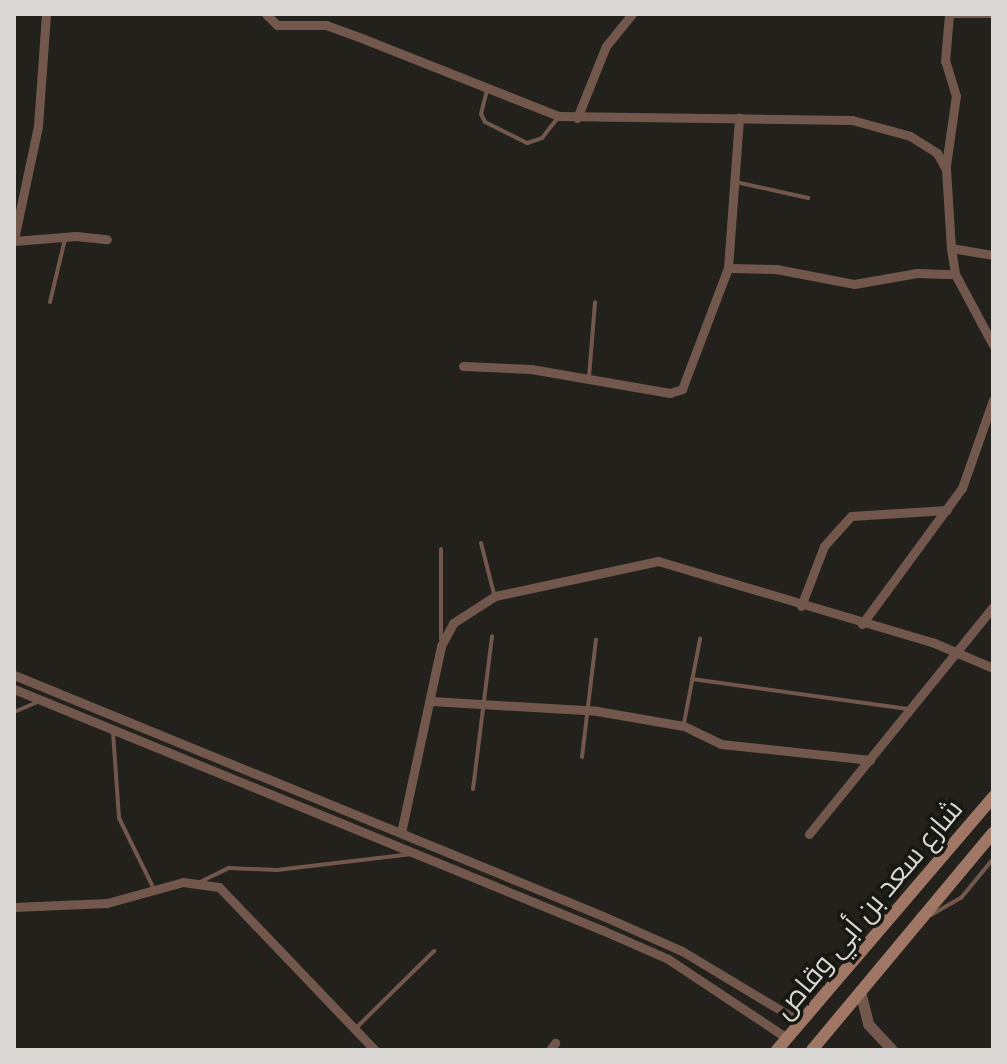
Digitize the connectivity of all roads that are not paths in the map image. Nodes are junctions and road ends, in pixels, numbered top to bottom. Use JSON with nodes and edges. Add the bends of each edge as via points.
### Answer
{"nodes":[{"id":1,"x":46,"y":14,"type":"edge"},
{"id":2,"x":266,"y":14,"type":"edge"},
{"id":3,"x":632,"y":14,"type":"edge"},
{"id":4,"x":949,"y":15,"type":"edge"},
{"id":5,"x":993,"y":16,"type":"edge"},
{"id":6,"x":487,"y":90,"type":"junction"},
{"id":7,"x":559,"y":116,"type":"junction"},
{"id":8,"x":739,"y":117,"type":"junction"},
{"id":9,"x":577,"y":118,"type":"junction"},
{"id":10,"x":946,"y":169,"type":"junction"},
{"id":11,"x":736,"y":182,"type":"junction"},
{"id":12,"x":808,"y":198,"type":"dead end"},
{"id":13,"x":66,"y":236,"type":"junction"},
{"id":14,"x":107,"y":239,"type":"dead end"},
{"id":15,"x":14,"y":240,"type":"edge"},
{"id":16,"x":951,"y":248,"type":"junction"},
{"id":17,"x":993,"y":255,"type":"edge"},
{"id":18,"x":728,"y":268,"type":"junction"},
{"id":19,"x":955,"y":274,"type":"junction"},
{"id":20,"x":50,"y":302,"type":"dead end"},
{"id":21,"x":595,"y":302,"type":"dead end"},
{"id":22,"x":982,"y":320,"type":"junction"},
{"id":23,"x":993,"y":323,"type":"edge"},
{"id":24,"x":993,"y":345,"type":"edge"},
{"id":25,"x":463,"y":366,"type":"dead end"},
{"id":26,"x":589,"y":377,"type":"junction"},
{"id":27,"x":993,"y":400,"type":"edge"},
{"id":28,"x":947,"y":510,"type":"junction"},
{"id":29,"x":481,"y":543,"type":"dead end"},
{"id":30,"x":441,"y":549,"type":"dead end"},
{"id":31,"x":495,"y":596,"type":"junction"},
{"id":32,"x":801,"y":606,"type":"junction"},
{"id":33,"x":993,"y":607,"type":"edge"},
{"id":34,"x":862,"y":624,"type":"junction"},
{"id":35,"x":492,"y":636,"type":"dead end"},
{"id":36,"x":700,"y":639,"type":"dead end"},
{"id":37,"x":596,"y":640,"type":"dead end"},
{"id":38,"x":441,"y":646,"type":"junction"},
{"id":39,"x":959,"y":651,"type":"junction"},
{"id":40,"x":993,"y":668,"type":"edge"},
{"id":41,"x":14,"y":675,"type":"edge"},
{"id":42,"x":692,"y":679,"type":"junction"},
{"id":43,"x":14,"y":689,"type":"edge"},
{"id":44,"x":41,"y":700,"type":"junction"},
{"id":45,"x":431,"y":701,"type":"junction"},
{"id":46,"x":486,"y":701,"type":"junction"},
{"id":47,"x":911,"y":709,"type":"junction"},
{"id":48,"x":587,"y":710,"type":"junction"},
{"id":49,"x":14,"y":712,"type":"edge"},
{"id":50,"x":684,"y":726,"type":"junction"},
{"id":51,"x":112,"y":730,"type":"junction"},
{"id":52,"x":582,"y":757,"type":"dead end"},
{"id":53,"x":870,"y":760,"type":"junction"},
{"id":54,"x":473,"y":789,"type":"dead end"},
{"id":55,"x":993,"y":797,"type":"edge"},
{"id":56,"x":401,"y":833,"type":"junction"},
{"id":57,"x":993,"y":833,"type":"edge"},
{"id":58,"x":809,"y":834,"type":"dead end"},
{"id":59,"x":420,"y":853,"type":"junction"},
{"id":60,"x":993,"y":859,"type":"edge"},
{"id":61,"x":202,"y":881,"type":"junction"},
{"id":62,"x":156,"y":893,"type":"junction"},
{"id":63,"x":14,"y":907,"type":"edge"},
{"id":64,"x":915,"y":924,"type":"junction"},
{"id":65,"x":434,"y":951,"type":"dead end"},
{"id":66,"x":860,"y":991,"type":"junction"},
{"id":67,"x":752,"y":993,"type":"junction"},
{"id":68,"x":742,"y":1006,"type":"junction"},
{"id":69,"x":800,"y":1022,"type":"junction"},
{"id":70,"x":354,"y":1030,"type":"junction"},
{"id":71,"x":787,"y":1038,"type":"junction"},
{"id":72,"x":375,"y":1050,"type":"edge"},
{"id":73,"x":777,"y":1050,"type":"edge"},
{"id":74,"x":812,"y":1050,"type":"edge"},
{"id":75,"x":892,"y":1050,"type":"edge"}],
"edges":[{"from":1,"to":15,"type":"street","via":[[38,126]]},
{"from":2,"to":6,"type":"street","via":[[277,25],[337,29]]},
{"from":3,"to":9,"type":"street","via":[[606,46]]},
{"from":4,"to":5,"type":"lane"},
{"from":4,"to":10,"type":"street","via":[[945,61],[956,96]]},
{"from":6,"to":7,"type":"street"},
{"from":6,"to":7,"type":"lane","via":[[481,114],[485,122],[527,143],[542,138]]},
{"from":7,"to":9,"type":"street"},
{"from":8,"to":9,"type":"street"},
{"from":8,"to":10,"type":"street","via":[[852,120],[883,127],[937,153]]},
{"from":8,"to":11,"type":"street"},
{"from":10,"to":16,"type":"street"},
{"from":11,"to":12,"type":"lane"},
{"from":11,"to":18,"type":"street"},
{"from":13,"to":14,"type":"street"},
{"from":13,"to":15,"type":"street"},
{"from":13,"to":20,"type":"lane"},
{"from":16,"to":17,"type":"street"},
{"from":16,"to":19,"type":"street"},
{"from":18,"to":19,"type":"street","via":[[776,269],[854,284],[917,273]]},
{"from":18,"to":26,"type":"street","via":[[682,389],[670,393]]},
{"from":19,"to":22,"type":"street"},
{"from":21,"to":26,"type":"lane"},
{"from":22,"to":23,"type":"street"},
{"from":22,"to":24,"type":"street"},
{"from":25,"to":26,"type":"street"},
{"from":27,"to":28,"type":"street","via":[[980,449]]},
{"from":28,"to":32,"type":"street","via":[[851,516],[824,546]]},
{"from":28,"to":34,"type":"street"},
{"from":29,"to":31,"type":"lane"},
{"from":30,"to":38,"type":"lane"},
{"from":31,"to":32,"type":"street","via":[[658,561]]},
{"from":31,"to":38,"type":"street","via":[[462,615]]},
{"from":32,"to":34,"type":"street"},
{"from":33,"to":39,"type":"street"},
{"from":34,"to":39,"type":"street"},
{"from":35,"to":46,"type":"lane"},
{"from":36,"to":42,"type":"lane"},
{"from":37,"to":48,"type":"lane"},
{"from":38,"to":45,"type":"street"},
{"from":39,"to":40,"type":"street"},
{"from":39,"to":47,"type":"street"},
{"from":41,"to":56,"type":"street"},
{"from":42,"to":47,"type":"lane"},
{"from":42,"to":50,"type":"lane"},
{"from":43,"to":44,"type":"street"},
{"from":44,"to":49,"type":"lane"},
{"from":44,"to":51,"type":"street"},
{"from":45,"to":46,"type":"street"},
{"from":45,"to":56,"type":"street"},
{"from":46,"to":48,"type":"street"},
{"from":46,"to":54,"type":"lane"},
{"from":47,"to":53,"type":"street"},
{"from":48,"to":50,"type":"street"},
{"from":48,"to":52,"type":"lane"},
{"from":50,"to":53,"type":"street","via":[[721,744]]},
{"from":51,"to":59,"type":"street"},
{"from":51,"to":62,"type":"lane","via":[[119,818]]},
{"from":53,"to":58,"type":"street"},
{"from":55,"to":69,"type":"main road","name":"شارع سعد بن أبي وقاص"},
{"from":56,"to":67,"type":"street","via":[[682,951]]},
{"from":57,"to":64,"type":"main road","name":"شارع سعد بن أبي وقاص"},
{"from":59,"to":61,"type":"lane","via":[[277,870],[229,868]]},
{"from":59,"to":68,"type":"street","via":[[668,959]]},
{"from":60,"to":64,"type":"lane","via":[[961,898]]},
{"from":61,"to":62,"type":"street"},
{"from":61,"to":70,"type":"street","via":[[235,900]]},
{"from":62,"to":63,"type":"street","via":[[107,903]]},
{"from":64,"to":66,"type":"main road","name":"شارع سعد بن أبي وقاص"},
{"from":65,"to":70,"type":"lane"},
{"from":66,"to":74,"type":"main road","name":"شارع سعد بن أبي وقاص"},
{"from":66,"to":75,"type":"street","via":[[868,1024]]},
{"from":67,"to":68,"type":"street"},
{"from":67,"to":69,"type":"street"},
{"from":68,"to":71,"type":"street"},
{"from":69,"to":71,"type":"main road","name":"شارع سعد بن أبي وقاص"},
{"from":70,"to":72,"type":"street"},
{"from":71,"to":73,"type":"main road","name":"شارع سعد بن أبي وقاص"}]}
